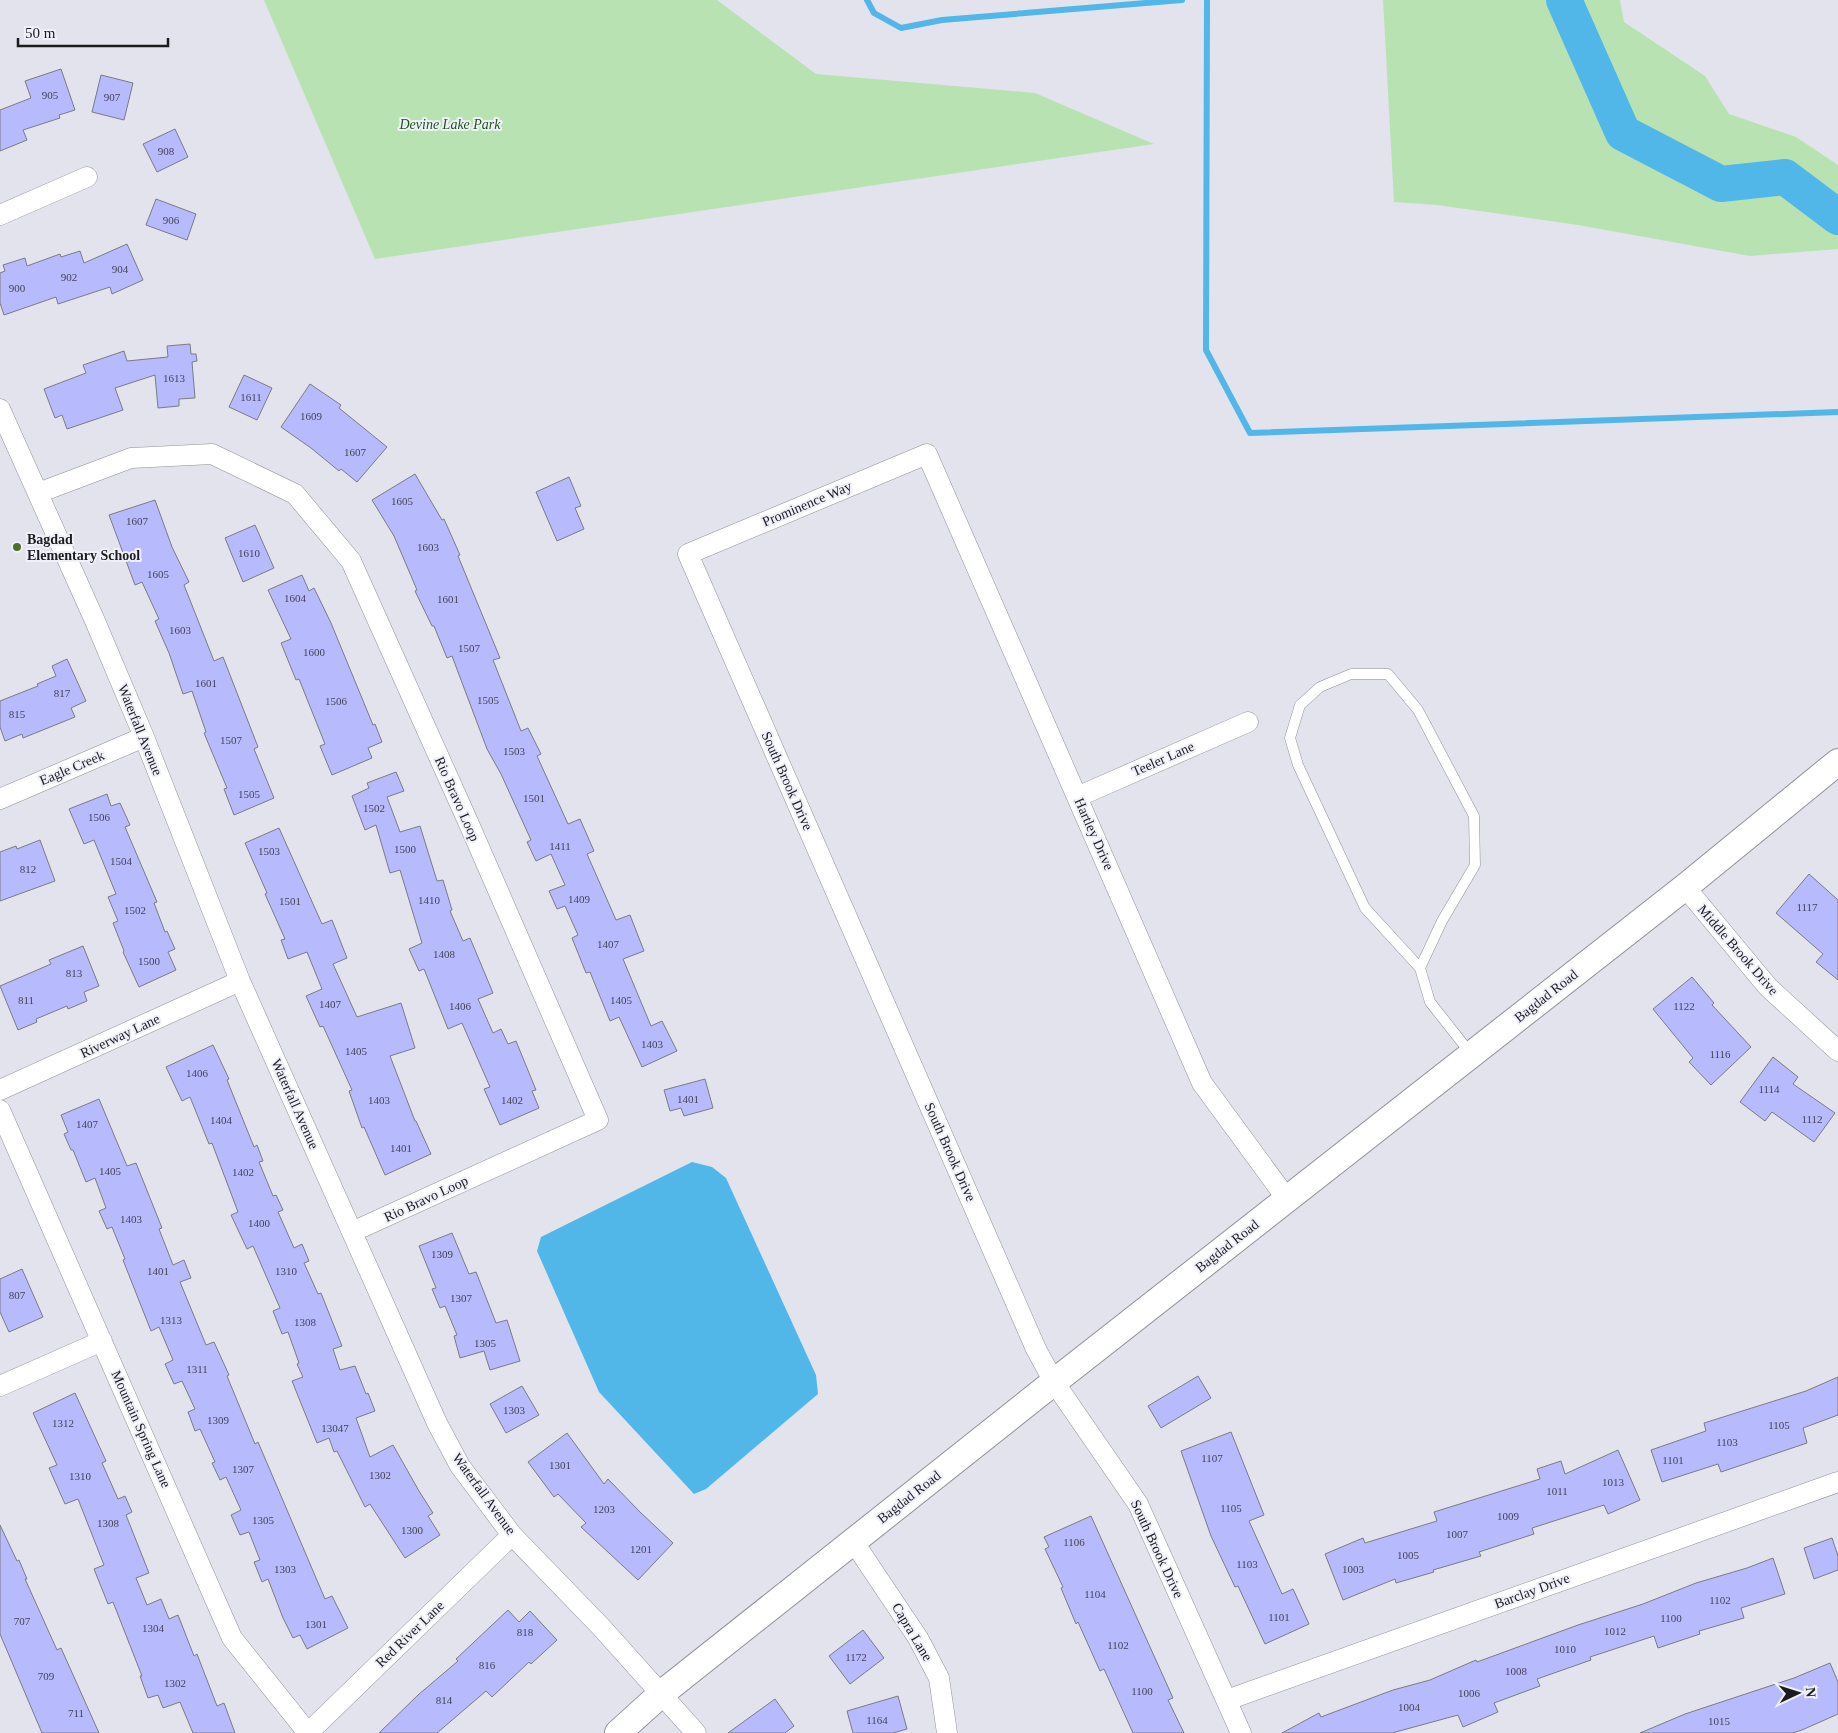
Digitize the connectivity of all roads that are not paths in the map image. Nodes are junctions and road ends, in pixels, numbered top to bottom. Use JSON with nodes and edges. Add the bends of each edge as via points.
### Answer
{"nodes":[{"id":1,"x":87,"y":177,"type":"dead end"},
{"id":2,"x":0,"y":215,"type":"edge"},
{"id":3,"x":0,"y":409,"type":"edge"},
{"id":4,"x":927,"y":454,"type":"joint"},
{"id":5,"x":38,"y":493,"type":"junction"},
{"id":6,"x":688,"y":554,"type":"joint"},
{"id":7,"x":1248,"y":722,"type":"dead end"},
{"id":8,"x":144,"y":737,"type":"junction"},
{"id":9,"x":1838,"y":762,"type":"edge"},
{"id":10,"x":1077,"y":797,"type":"junction"},
{"id":11,"x":0,"y":799,"type":"edge"},
{"id":12,"x":1685,"y":887,"type":"junction"},
{"id":13,"x":1420,"y":968,"type":"junction"},
{"id":14,"x":240,"y":981,"type":"junction"},
{"id":15,"x":1838,"y":1051,"type":"edge"},
{"id":16,"x":1471,"y":1055,"type":"junction"},
{"id":17,"x":0,"y":1090,"type":"edge"},
{"id":18,"x":0,"y":1110,"type":"edge"},
{"id":19,"x":1287,"y":1199,"type":"junction"},
{"id":20,"x":352,"y":1232,"type":"junction"},
{"id":21,"x":102,"y":1341,"type":"junction"},
{"id":22,"x":1054,"y":1382,"type":"junction"},
{"id":23,"x":0,"y":1386,"type":"edge"},
{"id":24,"x":1838,"y":1482,"type":"edge"},
{"id":25,"x":512,"y":1535,"type":"junction"},
{"id":26,"x":853,"y":1541,"type":"junction"},
{"id":27,"x":660,"y":1694,"type":"junction"},
{"id":28,"x":1226,"y":1700,"type":"junction"},
{"id":29,"x":308,"y":1733,"type":"edge"},
{"id":30,"x":618,"y":1733,"type":"edge"},
{"id":31,"x":696,"y":1733,"type":"edge"},
{"id":32,"x":947,"y":1733,"type":"edge"},
{"id":33,"x":1241,"y":1733,"type":"edge"}],
"edges":[{"from":1,"to":2,"type":"street"},
{"from":3,"to":5,"type":"street","name":"Waterfall Avenue"},
{"from":4,"to":6,"type":"street","name":"Prominence Way"},
{"from":4,"to":10,"type":"street","name":"Hartley Drive"},
{"from":5,"to":8,"type":"street","name":"Waterfall Avenue"},
{"from":5,"to":20,"type":"street","name":"Rio Bravo Loop","via":[[131,458],[212,454],[295,494],[351,561],[598,1120]]},
{"from":6,"to":22,"type":"street","name":"South Brook Drive","via":[[1036,1349]]},
{"from":7,"to":10,"type":"street","name":"Teeler Lane"},
{"from":8,"to":11,"type":"street","name":"Eagle Creek"},
{"from":8,"to":14,"type":"street","name":"Waterfall Avenue"},
{"from":9,"to":12,"type":"street","name":"Bagdad Road"},
{"from":10,"to":19,"type":"street","name":"Hartley Drive","via":[[1202,1083]]},
{"from":12,"to":15,"type":"street","name":"Middle Brook Drive","via":[[1768,987]]},
{"from":12,"to":16,"type":"street","name":"Bagdad Road"},
{"from":13,"to":13,"type":"lane","via":[[1442,921],[1475,866],[1474,816],[1418,710],[1388,674],[1351,674],[1320,686],[1300,705],[1290,738],[1298,765],[1365,908]]},
{"from":13,"to":16,"type":"lane","via":[[1430,1002]]},
{"from":14,"to":17,"type":"street","name":"Riverway Lane"},
{"from":14,"to":20,"type":"street","name":"Waterfall Avenue"},
{"from":16,"to":19,"type":"street","name":"Bagdad Road"},
{"from":18,"to":21,"type":"street","name":"Mountain Spring Lane"},
{"from":19,"to":22,"type":"street","name":"Bagdad Road"},
{"from":20,"to":25,"type":"street","name":"Waterfall Avenue","via":[[437,1423],[460,1466]]},
{"from":21,"to":23,"type":"street"},
{"from":21,"to":29,"type":"street","name":"Mountain Spring Lane","via":[[232,1638]]},
{"from":22,"to":26,"type":"street","name":"Bagdad Road"},
{"from":22,"to":28,"type":"street","name":"South Brook Drive","via":[[1138,1504]]},
{"from":24,"to":28,"type":"street","name":"Barclay Drive"},
{"from":25,"to":27,"type":"street","name":"Waterfall Avenue","via":[[602,1628]]},
{"from":25,"to":29,"type":"street","name":"Red River Lane"},
{"from":26,"to":27,"type":"street","name":"Bagdad Road"},
{"from":26,"to":32,"type":"street","name":"Capra Lane","via":[[918,1638],[938,1678]]},
{"from":27,"to":30,"type":"street","name":"Bagdad Road"},
{"from":27,"to":31,"type":"street","name":"Waterfall Avenue"},
{"from":28,"to":33,"type":"street","name":"South Brook Drive"}]}
